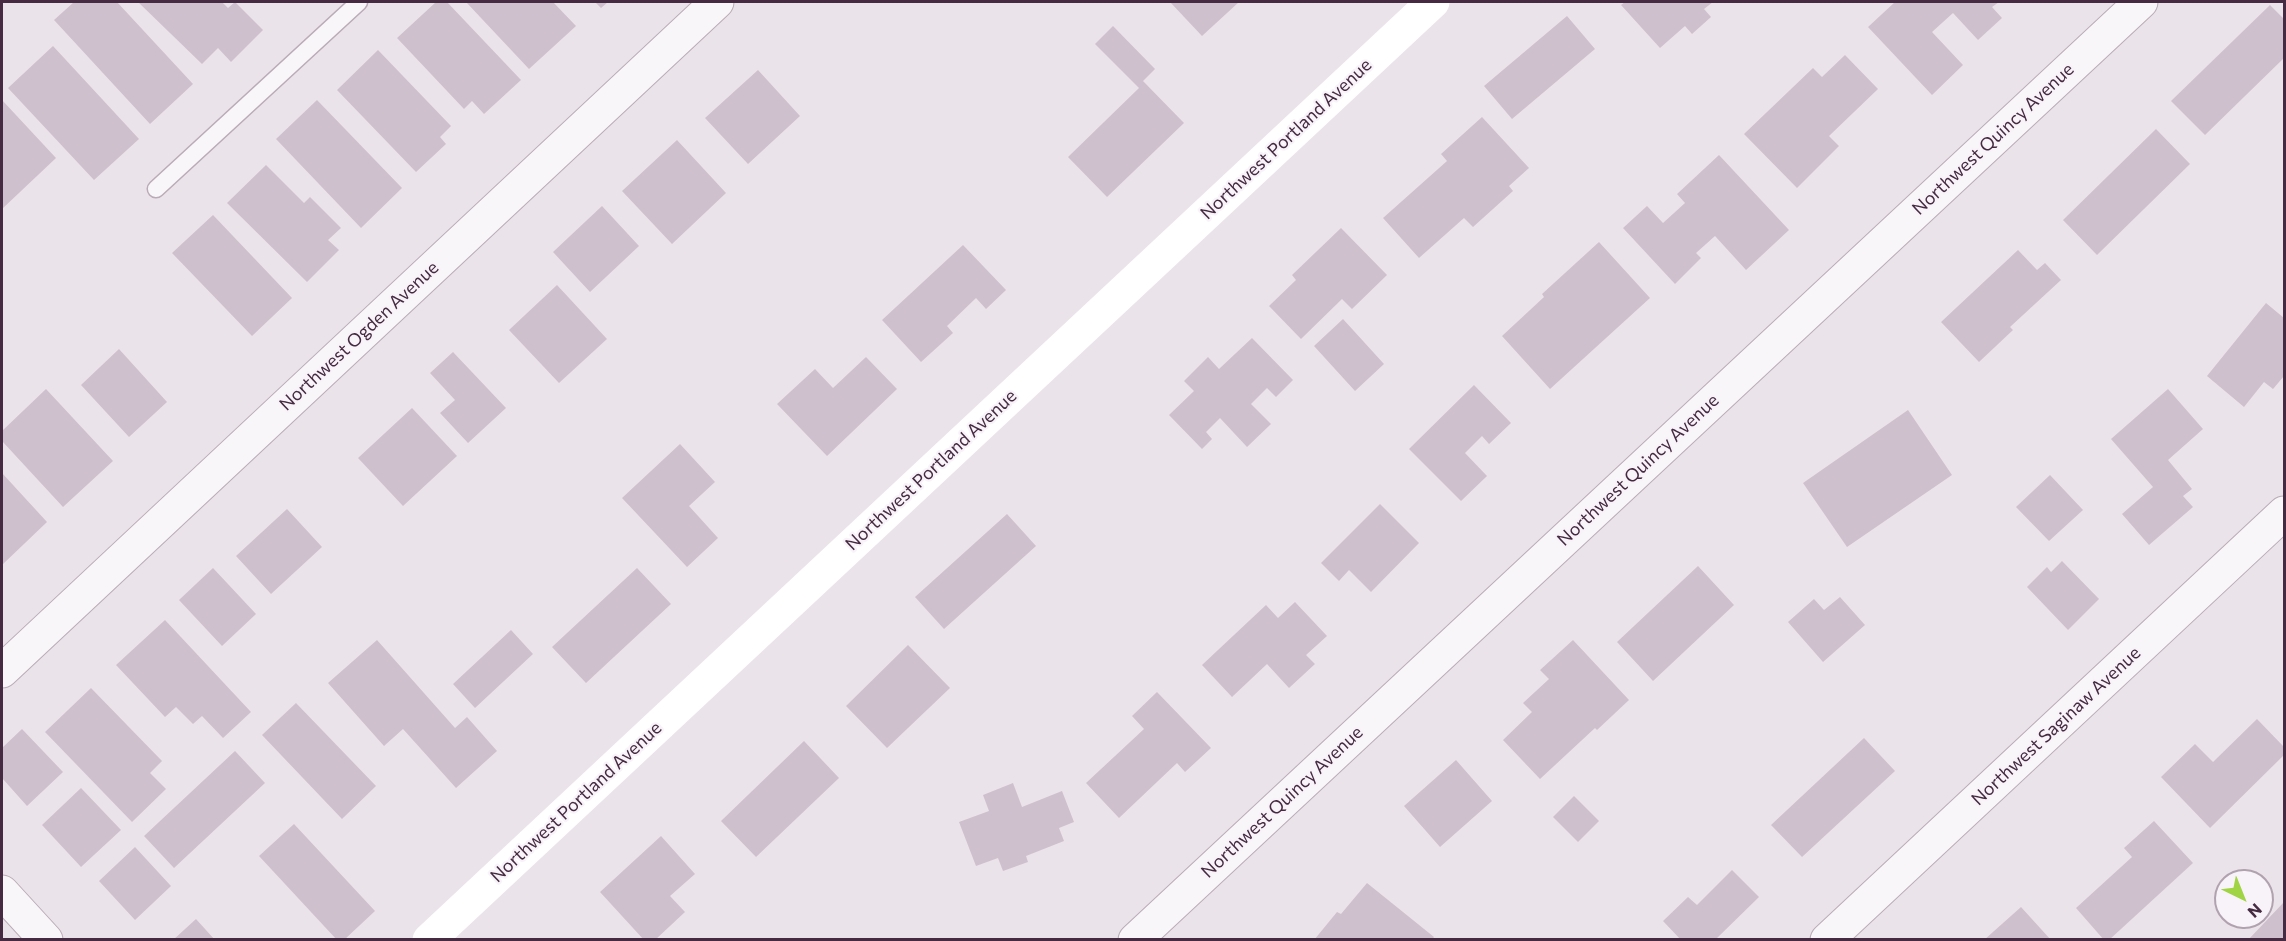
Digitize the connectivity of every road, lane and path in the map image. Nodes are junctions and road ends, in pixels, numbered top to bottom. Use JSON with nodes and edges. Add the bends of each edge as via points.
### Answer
{"nodes":[{"id":1,"x":359,"y":2,"type":"edge"},
{"id":2,"x":717,"y":2,"type":"edge"},
{"id":3,"x":1433,"y":2,"type":"edge"},
{"id":4,"x":2141,"y":2,"type":"edge"},
{"id":5,"x":156,"y":189,"type":"dead end"},
{"id":6,"x":2284,"y":513,"type":"edge"},
{"id":7,"x":2,"y":672,"type":"edge"},
{"id":8,"x":2,"y":892,"type":"edge"},
{"id":9,"x":46,"y":939,"type":"edge"},
{"id":10,"x":429,"y":939,"type":"edge"},
{"id":11,"x":1135,"y":939,"type":"edge"},
{"id":12,"x":1827,"y":939,"type":"edge"}],
"edges":[{"from":1,"to":5,"type":"lane"},
{"from":2,"to":7,"type":"street","name":"Northwest Ogden Avenue"},
{"from":3,"to":10,"type":"street","name":"Northwest Portland Avenue"},
{"from":4,"to":11,"type":"street","name":"Northwest Quincy Avenue"},
{"from":6,"to":12,"type":"street","name":"Northwest Saginaw Avenue"},
{"from":8,"to":9,"type":"street"}]}
